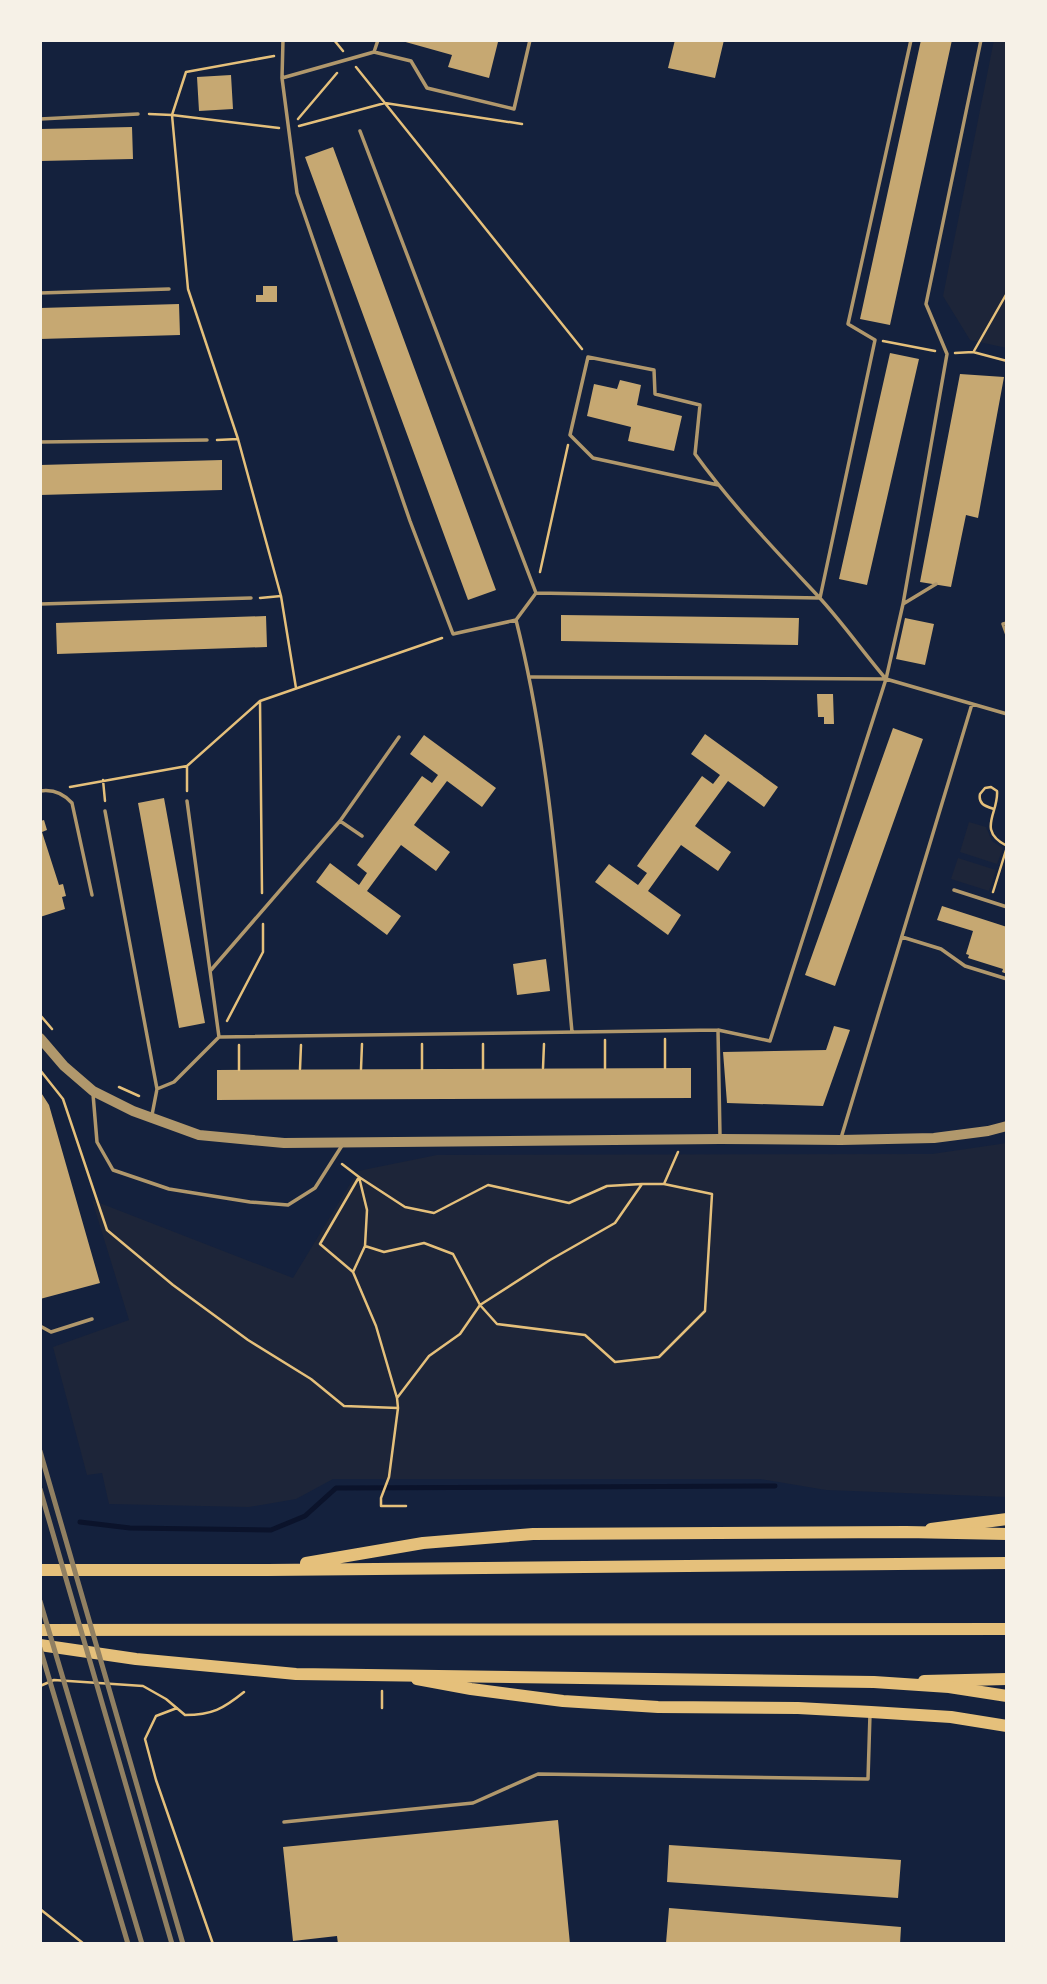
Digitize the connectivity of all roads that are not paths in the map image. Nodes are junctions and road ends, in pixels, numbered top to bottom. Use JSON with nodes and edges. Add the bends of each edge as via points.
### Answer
{"nodes":[{"id":1,"x":283,"y":40,"type":"edge"},
{"id":2,"x":378,"y":40,"type":"edge"},
{"id":3,"x":530,"y":40,"type":"edge"},
{"id":4,"x":911,"y":40,"type":"edge"},
{"id":5,"x":981,"y":40,"type":"edge"},
{"id":6,"x":373,"y":52,"type":"junction"},
{"id":7,"x":282,"y":78,"type":"junction"},
{"id":8,"x":138,"y":114,"type":"road end"},
{"id":9,"x":40,"y":119,"type":"edge"},
{"id":10,"x":360,"y":131,"type":"dead end"},
{"id":11,"x":169,"y":289,"type":"dead end"},
{"id":12,"x":40,"y":293,"type":"edge"},
{"id":13,"x":207,"y":440,"type":"road end"},
{"id":14,"x":40,"y":442,"type":"edge"},
{"id":15,"x":718,"y":485,"type":"junction"},
{"id":16,"x":936,"y":584,"type":"dead end"},
{"id":17,"x":536,"y":593,"type":"junction"},
{"id":18,"x":251,"y":598,"type":"road end"},
{"id":19,"x":820,"y":598,"type":"junction"},
{"id":20,"x":40,"y":604,"type":"edge"},
{"id":21,"x":903,"y":604,"type":"junction"},
{"id":22,"x":516,"y":620,"type":"junction"},
{"id":23,"x":1007,"y":622,"type":"edge"},
{"id":24,"x":1007,"y":635,"type":"edge"},
{"id":25,"x":531,"y":677,"type":"junction"},
{"id":26,"x":886,"y":679,"type":"junction"},
{"id":27,"x":972,"y":705,"type":"junction"},
{"id":28,"x":1007,"y":714,"type":"edge"},
{"id":29,"x":399,"y":737,"type":"dead end"},
{"id":30,"x":40,"y":791,"type":"edge"},
{"id":31,"x":187,"y":801,"type":"road end"},
{"id":32,"x":105,"y":811,"type":"road end"},
{"id":33,"x":340,"y":821,"type":"junction"},
{"id":34,"x":362,"y":836,"type":"dead end"},
{"id":35,"x":954,"y":890,"type":"dead end"},
{"id":36,"x":92,"y":895,"type":"dead end"},
{"id":37,"x":1007,"y":907,"type":"edge"},
{"id":38,"x":902,"y":937,"type":"junction"},
{"id":39,"x":211,"y":970,"type":"junction"},
{"id":40,"x":1007,"y":979,"type":"edge"},
{"id":41,"x":718,"y":1030,"type":"junction"},
{"id":42,"x":572,"y":1032,"type":"junction"},
{"id":43,"x":219,"y":1037,"type":"junction"},
{"id":44,"x":40,"y":1038,"type":"edge"},
{"id":45,"x":157,"y":1088,"type":"junction"},
{"id":46,"x":93,"y":1091,"type":"junction"},
{"id":47,"x":151,"y":1118,"type":"junction"},
{"id":48,"x":1007,"y":1126,"type":"edge"},
{"id":49,"x":720,"y":1139,"type":"junction"},
{"id":50,"x":841,"y":1140,"type":"junction"},
{"id":51,"x":344,"y":1143,"type":"junction"},
{"id":52,"x":92,"y":1319,"type":"dead end"},
{"id":53,"x":40,"y":1326,"type":"edge"},
{"id":54,"x":1007,"y":1519,"type":"edge"},
{"id":55,"x":906,"y":1532,"type":"junction"},
{"id":56,"x":1007,"y":1534,"type":"edge"},
{"id":57,"x":1007,"y":1563,"type":"edge"},
{"id":58,"x":40,"y":1570,"type":"edge"},
{"id":59,"x":268,"y":1570,"type":"junction"},
{"id":60,"x":1007,"y":1629,"type":"edge"},
{"id":61,"x":40,"y":1630,"type":"edge"},
{"id":62,"x":40,"y":1645,"type":"edge"},
{"id":63,"x":403,"y":1676,"type":"junction"},
{"id":64,"x":1007,"y":1679,"type":"edge"},
{"id":65,"x":874,"y":1682,"type":"junction"},
{"id":66,"x":1007,"y":1696,"type":"edge"},
{"id":67,"x":870,"y":1712,"type":"junction"},
{"id":68,"x":1007,"y":1726,"type":"edge"},
{"id":69,"x":284,"y":1822,"type":"dead end"}],
"edges":[{"from":1,"to":7,"type":"lane"},
{"from":2,"to":6,"type":"lane"},
{"from":3,"to":6,"type":"lane","via":[[514,109],[426,88],[411,61]]},
{"from":4,"to":19,"type":"lane","via":[[848,324],[875,340]]},
{"from":5,"to":21,"type":"lane","via":[[926,304],[947,354]]},
{"from":6,"to":7,"type":"lane"},
{"from":7,"to":22,"type":"lane","via":[[297,193],[453,634]]},
{"from":8,"to":9,"type":"lane"},
{"from":10,"to":17,"type":"lane"},
{"from":11,"to":12,"type":"lane"},
{"from":13,"to":14,"type":"lane"},
{"from":15,"to":15,"type":"lane","via":[[695,454],[700,405],[655,394],[653,370],[588,357],[570,435],[593,458]]},
{"from":15,"to":19,"type":"lane"},
{"from":16,"to":21,"type":"lane"},
{"from":17,"to":19,"type":"lane"},
{"from":17,"to":22,"type":"lane"},
{"from":18,"to":20,"type":"lane"},
{"from":19,"to":26,"type":"lane"},
{"from":21,"to":26,"type":"lane"},
{"from":22,"to":25,"type":"lane"},
{"from":23,"to":24,"type":"lane","via":[[1003,624]]},
{"from":25,"to":26,"type":"lane"},
{"from":25,"to":42,"type":"lane","via":[[551,806]]},
{"from":26,"to":27,"type":"lane"},
{"from":26,"to":41,"type":"lane","via":[[770,1041]]},
{"from":27,"to":28,"type":"lane"},
{"from":27,"to":38,"type":"lane"},
{"from":29,"to":33,"type":"lane"},
{"from":30,"to":36,"type":"lane","via":[[53,791],[72,803]]},
{"from":31,"to":39,"type":"lane"},
{"from":32,"to":45,"type":"lane"},
{"from":33,"to":34,"type":"lane"},
{"from":33,"to":39,"type":"lane"},
{"from":35,"to":37,"type":"lane"},
{"from":38,"to":40,"type":"lane","via":[[941,949],[965,966]]},
{"from":38,"to":50,"type":"lane"},
{"from":39,"to":43,"type":"lane"},
{"from":41,"to":42,"type":"lane"},
{"from":41,"to":49,"type":"lane"},
{"from":42,"to":43,"type":"lane"},
{"from":43,"to":45,"type":"lane","via":[[174,1082]]},
{"from":44,"to":46,"type":"street"},
{"from":45,"to":47,"type":"lane"},
{"from":46,"to":47,"type":"street"},
{"from":46,"to":51,"type":"lane","via":[[97,1142],[113,1170],[169,1189],[288,1205],[315,1188]]},
{"from":47,"to":51,"type":"street","via":[[199,1135]]},
{"from":48,"to":50,"type":"street","via":[[934,1138]]},
{"from":49,"to":50,"type":"street"},
{"from":49,"to":51,"type":"street"},
{"from":52,"to":53,"type":"lane","via":[[51,1332]]},
{"from":54,"to":55,"type":"main road"},
{"from":55,"to":56,"type":"main road"},
{"from":55,"to":59,"type":"main road","via":[[533,1534],[423,1543]]},
{"from":57,"to":59,"type":"main road"},
{"from":58,"to":59,"type":"main road"},
{"from":60,"to":61,"type":"main road"},
{"from":62,"to":63,"type":"main road","via":[[136,1660],[296,1674]]},
{"from":63,"to":65,"type":"main road"},
{"from":63,"to":67,"type":"main road","via":[[576,1702]]},
{"from":64,"to":65,"type":"main road"},
{"from":65,"to":66,"type":"main road"},
{"from":67,"to":68,"type":"main road"},
{"from":67,"to":69,"type":"lane","via":[[868,1779],[538,1774],[473,1803]]}]}
